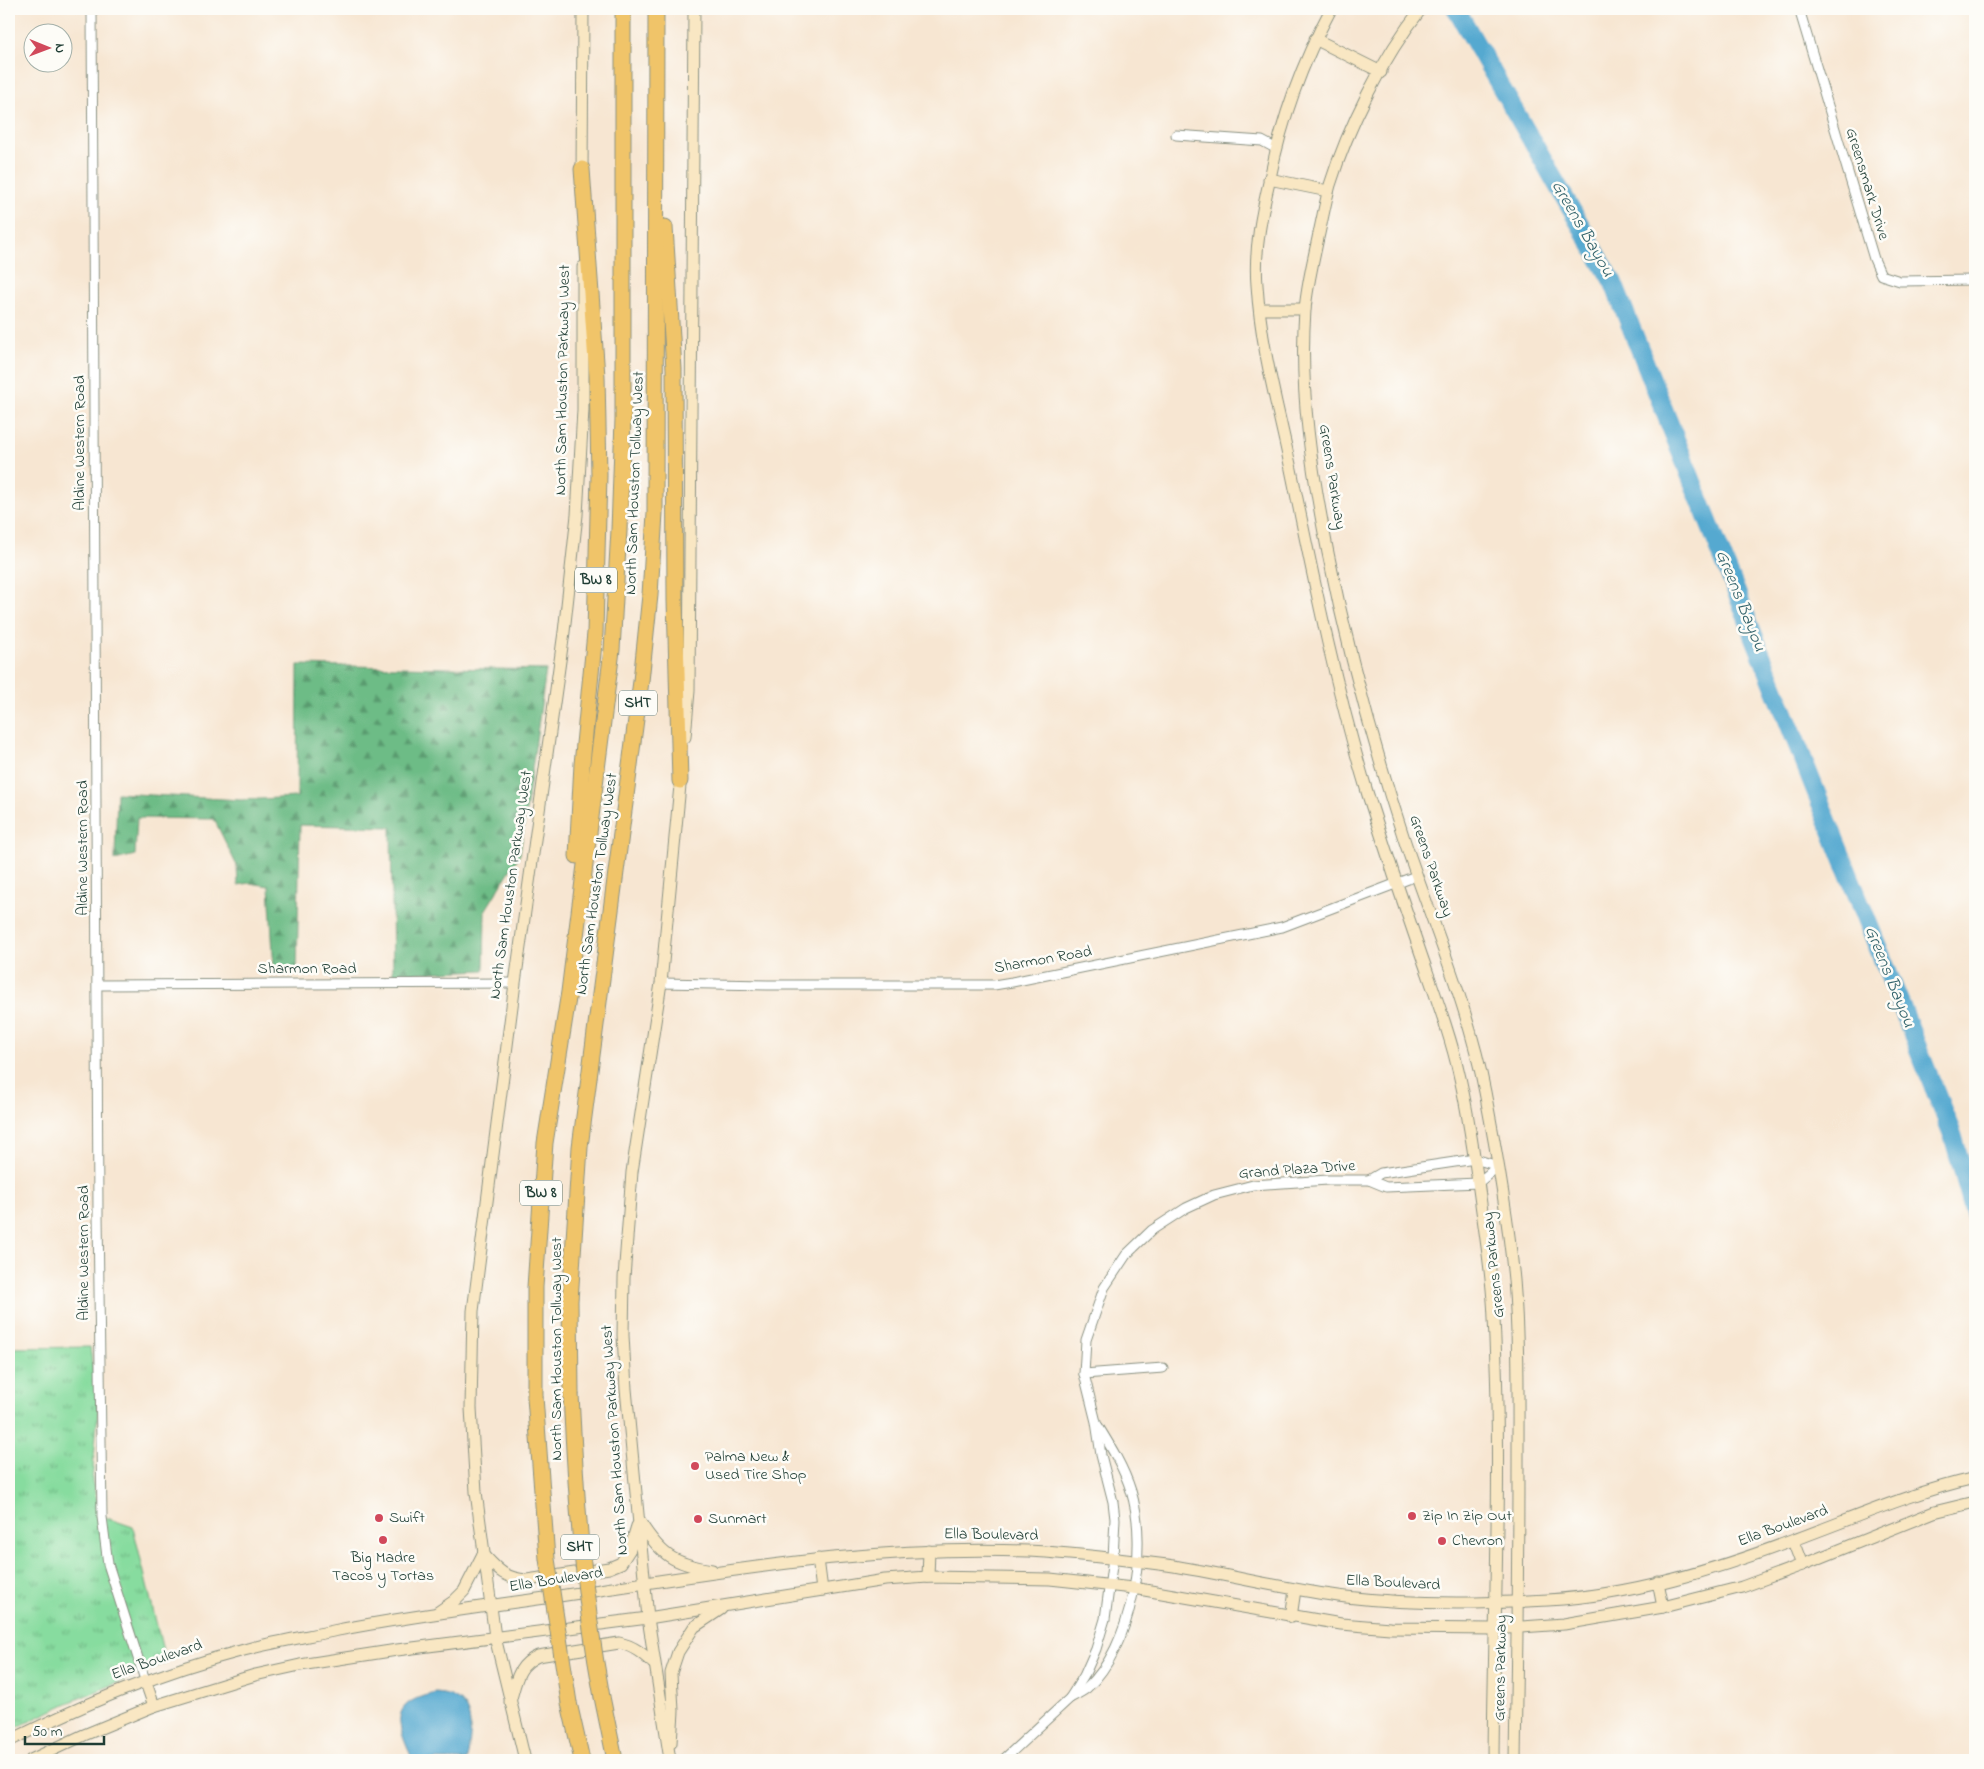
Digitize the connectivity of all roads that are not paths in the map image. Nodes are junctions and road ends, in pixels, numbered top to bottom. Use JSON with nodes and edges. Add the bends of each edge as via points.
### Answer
{"nodes":[{"id":1,"x":92,"y":9,"type":"edge"},
{"id":2,"x":582,"y":9,"type":"edge"},
{"id":3,"x":624,"y":9,"type":"edge"},
{"id":4,"x":656,"y":9,"type":"edge"},
{"id":5,"x":694,"y":9,"type":"edge"},
{"id":6,"x":1331,"y":9,"type":"edge"},
{"id":7,"x":1421,"y":9,"type":"edge"},
{"id":8,"x":1799,"y":9,"type":"edge"},
{"id":9,"x":1315,"y":38,"type":"junction"},
{"id":10,"x":1381,"y":72,"type":"junction"},
{"id":11,"x":656,"y":86,"type":"junction"},
{"id":12,"x":1176,"y":135,"type":"dead end"},
{"id":13,"x":1275,"y":148,"type":"junction"},
{"id":14,"x":582,"y":169,"type":"junction"},
{"id":15,"x":1269,"y":179,"type":"junction"},
{"id":16,"x":1328,"y":191,"type":"junction"},
{"id":17,"x":1975,"y":280,"type":"edge"},
{"id":18,"x":1260,"y":309,"type":"junction"},
{"id":19,"x":1305,"y":309,"type":"junction"},
{"id":20,"x":680,"y":780,"type":"junction"},
{"id":21,"x":1416,"y":876,"type":"junction"},
{"id":22,"x":1396,"y":884,"type":"junction"},
{"id":23,"x":515,"y":983,"type":"junction"},
{"id":24,"x":661,"y":983,"type":"junction"},
{"id":25,"x":98,"y":985,"type":"junction"},
{"id":26,"x":568,"y":992,"type":"junction"},
{"id":27,"x":1469,"y":1028,"type":"junction"},
{"id":28,"x":1448,"y":1035,"type":"junction"},
{"id":29,"x":1475,"y":1160,"type":"junction"},
{"id":30,"x":1498,"y":1166,"type":"junction"},
{"id":31,"x":1369,"y":1180,"type":"junction"},
{"id":32,"x":1478,"y":1183,"type":"junction"},
{"id":33,"x":1163,"y":1368,"type":"dead end"},
{"id":34,"x":1084,"y":1374,"type":"junction"},
{"id":35,"x":1096,"y":1422,"type":"junction"},
{"id":36,"x":1518,"y":1458,"type":"junction"},
{"id":37,"x":1497,"y":1459,"type":"junction"},
{"id":38,"x":1975,"y":1478,"type":"edge"},
{"id":39,"x":1926,"y":1491,"type":"junction"},
{"id":40,"x":1975,"y":1502,"type":"edge"},
{"id":41,"x":1934,"y":1512,"type":"junction"},
{"id":42,"x":638,"y":1519,"type":"junction"},
{"id":43,"x":1793,"y":1541,"type":"junction"},
{"id":44,"x":929,"y":1551,"type":"junction"},
{"id":45,"x":484,"y":1554,"type":"junction"},
{"id":46,"x":1113,"y":1558,"type":"junction"},
{"id":47,"x":818,"y":1559,"type":"junction"},
{"id":48,"x":1137,"y":1562,"type":"junction"},
{"id":49,"x":1802,"y":1565,"type":"junction"},
{"id":50,"x":739,"y":1570,"type":"junction"},
{"id":51,"x":928,"y":1577,"type":"junction"},
{"id":52,"x":1658,"y":1582,"type":"junction"},
{"id":53,"x":644,"y":1583,"type":"junction"},
{"id":54,"x":1110,"y":1586,"type":"junction"},
{"id":55,"x":1133,"y":1588,"type":"junction"},
{"id":56,"x":822,"y":1590,"type":"junction"},
{"id":57,"x":1294,"y":1590,"type":"junction"},
{"id":58,"x":1518,"y":1601,"type":"junction"},
{"id":59,"x":1495,"y":1602,"type":"junction"},
{"id":60,"x":726,"y":1605,"type":"junction"},
{"id":61,"x":490,"y":1606,"type":"junction"},
{"id":62,"x":1663,"y":1607,"type":"junction"},
{"id":63,"x":434,"y":1614,"type":"junction"},
{"id":64,"x":1292,"y":1616,"type":"junction"},
{"id":65,"x":648,"y":1618,"type":"junction"},
{"id":66,"x":1518,"y":1628,"type":"junction"},
{"id":67,"x":1494,"y":1629,"type":"junction"},
{"id":68,"x":495,"y":1637,"type":"junction"},
{"id":69,"x":654,"y":1664,"type":"junction"},
{"id":70,"x":145,"y":1680,"type":"junction"},
{"id":71,"x":1070,"y":1698,"type":"junction"},
{"id":72,"x":510,"y":1702,"type":"junction"},
{"id":73,"x":154,"y":1706,"type":"junction"},
{"id":74,"x":9,"y":1741,"type":"edge"},
{"id":75,"x":31,"y":1760,"type":"edge"},
{"id":76,"x":525,"y":1760,"type":"edge"},
{"id":77,"x":582,"y":1760,"type":"edge"},
{"id":78,"x":615,"y":1760,"type":"edge"},
{"id":79,"x":670,"y":1760,"type":"edge"},
{"id":80,"x":1003,"y":1760,"type":"edge"},
{"id":81,"x":1493,"y":1760,"type":"edge"},
{"id":82,"x":1515,"y":1760,"type":"edge"}],
"edges":[{"from":1,"to":25,"type":"street","name":"Aldine Western Road"},
{"from":2,"to":14,"type":"main road","name":"North Sam Houston Parkway West","number":"BW 8"},
{"from":3,"to":26,"type":"highway","name":"North Sam Houston Tollway West","number":"SHT","via":[[620,530],[612,650]]},
{"from":4,"to":11,"type":"highway","name":"North Sam Houston Tollway West","number":"SHT"},
{"from":5,"to":20,"type":"main road","name":"North Sam Houston Parkway West","via":[[689,691]]},
{"from":6,"to":9,"type":"main road","name":"Greens Parkway"},
{"from":7,"to":10,"type":"main road","name":"Greens Parkway"},
{"from":8,"to":17,"type":"street","name":"Greensmark Drive","via":[[1881,275],[1900,281]]},
{"from":9,"to":10,"type":"main road"},
{"from":9,"to":13,"type":"main road","name":"Greens Parkway"},
{"from":10,"to":16,"type":"main road","name":"Greens Parkway","via":[[1349,134]]},
{"from":11,"to":20,"type":"highway","via":[[674,369]]},
{"from":11,"to":78,"type":"highway","name":"North Sam Houston Tollway West","number":"SHT","bridge":true,"via":[[655,504],[650,586],[632,756],[580,1147],[570,1301],[571,1394],[581,1563],[592,1645]]},
{"from":12,"to":13,"type":"street","via":[[1262,141]]},
{"from":13,"to":15,"type":"main road","name":"Greens Parkway"},
{"from":14,"to":23,"type":"main road","name":"North Sam Houston Parkway West","via":[[583,410],[577,515]]},
{"from":14,"to":26,"type":"highway","number":"BW 8","via":[[597,376],[599,476],[595,633],[582,764]]},
{"from":15,"to":16,"type":"main road"},
{"from":15,"to":18,"type":"main road","name":"Greens Parkway","via":[[1261,213],[1256,280]]},
{"from":16,"to":19,"type":"main road","name":"Greens Parkway"},
{"from":18,"to":19,"type":"main road"},
{"from":18,"to":22,"type":"main road","name":"Greens Parkway","via":[[1264,351],[1320,614],[1342,707]]},
{"from":19,"to":21,"type":"main road","name":"Greens Parkway","via":[[1304,365],[1309,449],[1323,528],[1363,702],[1382,773]]},
{"from":20,"to":24,"type":"main road","name":"North Sam Houston Parkway West"},
{"from":21,"to":22,"type":"street","name":"Sharmon Road"},
{"from":21,"to":27,"type":"main road","name":"Greens Parkway","via":[[1448,959]]},
{"from":22,"to":24,"type":"street","name":"Sharmon Road","via":[[1282,927],[994,985]]},
{"from":22,"to":28,"type":"main road","name":"Greens Parkway"},
{"from":23,"to":25,"type":"street","name":"Sharmon Road"},
{"from":23,"to":45,"type":"main road","name":"North Sam Houston Parkway West","via":[[473,1312],[471,1408],[475,1488]]},
{"from":24,"to":42,"type":"main road","name":"North Sam Houston Parkway West","via":[[632,1172],[624,1278],[624,1362]]},
{"from":25,"to":70,"type":"street","name":"Aldine Western Road","via":[[102,1517],[108,1564]]},
{"from":26,"to":77,"type":"highway","number":"BW 8","bridge":true,"via":[[545,1143],[539,1214],[535,1397],[547,1559],[569,1703]]},
{"from":27,"to":28,"type":"main road"},
{"from":27,"to":30,"type":"main road","name":"Greens Parkway","via":[[1484,1086]]},
{"from":28,"to":29,"type":"main road","name":"Greens Parkway","via":[[1461,1080]]},
{"from":29,"to":30,"type":"street","name":"Grand Plaza Drive"},
{"from":29,"to":31,"type":"street","name":"Grand Plaza Drive","via":[[1381,1173]]},
{"from":29,"to":32,"type":"main road","name":"Greens Parkway"},
{"from":30,"to":32,"type":"street"},
{"from":30,"to":36,"type":"main road","name":"Greens Parkway","via":[[1508,1224],[1518,1342]]},
{"from":31,"to":32,"type":"street","name":"Grand Plaza Drive","via":[[1386,1187]]},
{"from":31,"to":34,"type":"street","name":"Grand Plaza Drive","via":[[1253,1185],[1214,1195],[1152,1230],[1126,1256],[1104,1288],[1086,1340]]},
{"from":32,"to":37,"type":"main road","name":"Greens Parkway","via":[[1494,1316]]},
{"from":33,"to":34,"type":"street"},
{"from":34,"to":35,"type":"street","name":"Grand Plaza Drive"},
{"from":35,"to":46,"type":"street","name":"Grand Plaza Drive","via":[[1100,1455],[1113,1502]]},
{"from":35,"to":48,"type":"street","name":"Grand Plaza Drive","via":[[1132,1492]]},
{"from":36,"to":37,"type":"main road"},
{"from":36,"to":58,"type":"main road","name":"Greens Parkway"},
{"from":37,"to":59,"type":"main road","name":"Greens Parkway"},
{"from":38,"to":39,"type":"main road","name":"Ella Boulevard"},
{"from":39,"to":41,"type":"main road"},
{"from":39,"to":43,"type":"main road","name":"Ella Boulevard"},
{"from":40,"to":41,"type":"main road"},
{"from":41,"to":49,"type":"main road"},
{"from":42,"to":45,"type":"main road","via":[[630,1549],[622,1563],[609,1568],[528,1580],[514,1579],[500,1572]]},
{"from":42,"to":50,"type":"main road","via":[[671,1559],[702,1569]]},
{"from":42,"to":53,"type":"main road","name":"North Sam Houston Parkway West"},
{"from":43,"to":49,"type":"main road"},
{"from":43,"to":52,"type":"main road","name":"Ella Boulevard"},
{"from":44,"to":46,"type":"main road","name":"Ella Boulevard","via":[[1046,1552]]},
{"from":44,"to":47,"type":"main road","name":"Ella Boulevard"},
{"from":44,"to":51,"type":"main road"},
{"from":45,"to":61,"type":"main road","name":"North Sam Houston Parkway West"},
{"from":45,"to":63,"type":"main road","via":[[464,1591]]},
{"from":46,"to":48,"type":"main road","name":"Ella Boulevard"},
{"from":46,"to":54,"type":"street","name":"Grand Plaza Drive"},
{"from":47,"to":50,"type":"main road","name":"Ella Boulevard"},
{"from":47,"to":56,"type":"main road"},
{"from":48,"to":55,"type":"street","name":"Grand Plaza Drive"},
{"from":48,"to":57,"type":"main road","name":"Ella Boulevard"},
{"from":49,"to":62,"type":"main road","via":[[1742,1586]]},
{"from":50,"to":53,"type":"main road","name":"Ella Boulevard"},
{"from":51,"to":54,"type":"main road","via":[[1050,1579]]},
{"from":51,"to":56,"type":"main road"},
{"from":52,"to":58,"type":"main road","name":"Ella Boulevard","via":[[1622,1591]]},
{"from":52,"to":62,"type":"main road"},
{"from":53,"to":61,"type":"main road","name":"Ella Boulevard"},
{"from":53,"to":65,"type":"main road","name":"North Sam Houston Parkway West"},
{"from":54,"to":55,"type":"main road"},
{"from":54,"to":71,"type":"street","name":"Grand Plaza Drive","via":[[1096,1649]]},
{"from":55,"to":64,"type":"main road"},
{"from":55,"to":71,"type":"street","name":"Grand Plaza Drive","via":[[1127,1617],[1110,1659],[1085,1690]]},
{"from":56,"to":60,"type":"main road"},
{"from":57,"to":59,"type":"main road","name":"Ella Boulevard","via":[[1390,1601]]},
{"from":57,"to":64,"type":"main road"},
{"from":58,"to":59,"type":"main road","name":"Ella Boulevard"},
{"from":58,"to":66,"type":"main road","name":"Greens Parkway"},
{"from":59,"to":67,"type":"main road","name":"Greens Parkway"},
{"from":60,"to":65,"type":"main road"},
{"from":60,"to":79,"type":"main road","via":[[694,1627],[678,1652],[671,1673]]},
{"from":61,"to":63,"type":"main road","name":"Ella Boulevard"},
{"from":61,"to":68,"type":"main road","name":"North Sam Houston Parkway West"},
{"from":62,"to":66,"type":"main road","via":[[1564,1624]]},
{"from":63,"to":70,"type":"main road","name":"Ella Boulevard","via":[[248,1648]]},
{"from":64,"to":67,"type":"main road","via":[[1390,1628]]},
{"from":65,"to":68,"type":"main road"},
{"from":65,"to":69,"type":"main road","name":"North Sam Houston Parkway West"},
{"from":66,"to":67,"type":"main road"},
{"from":66,"to":82,"type":"main road","name":"Greens Parkway"},
{"from":67,"to":81,"type":"main road","name":"Greens Parkway"},
{"from":68,"to":72,"type":"main road","name":"North Sam Houston Parkway West"},
{"from":68,"to":73,"type":"main road","via":[[254,1674]]},
{"from":69,"to":72,"type":"main road","via":[[640,1651],[619,1643],[538,1656],[521,1668]]},
{"from":69,"to":79,"type":"main road","name":"North Sam Houston Parkway West"},
{"from":70,"to":73,"type":"main road"},
{"from":70,"to":74,"type":"main road","name":"Ella Boulevard","via":[[72,1710]]},
{"from":71,"to":80,"type":"street","name":"Grand Plaza Drive"},
{"from":72,"to":76,"type":"main road","name":"North Sam Houston Parkway West"},
{"from":73,"to":75,"type":"main road"},
{"from":81,"to":82,"type":"main road"}]}
